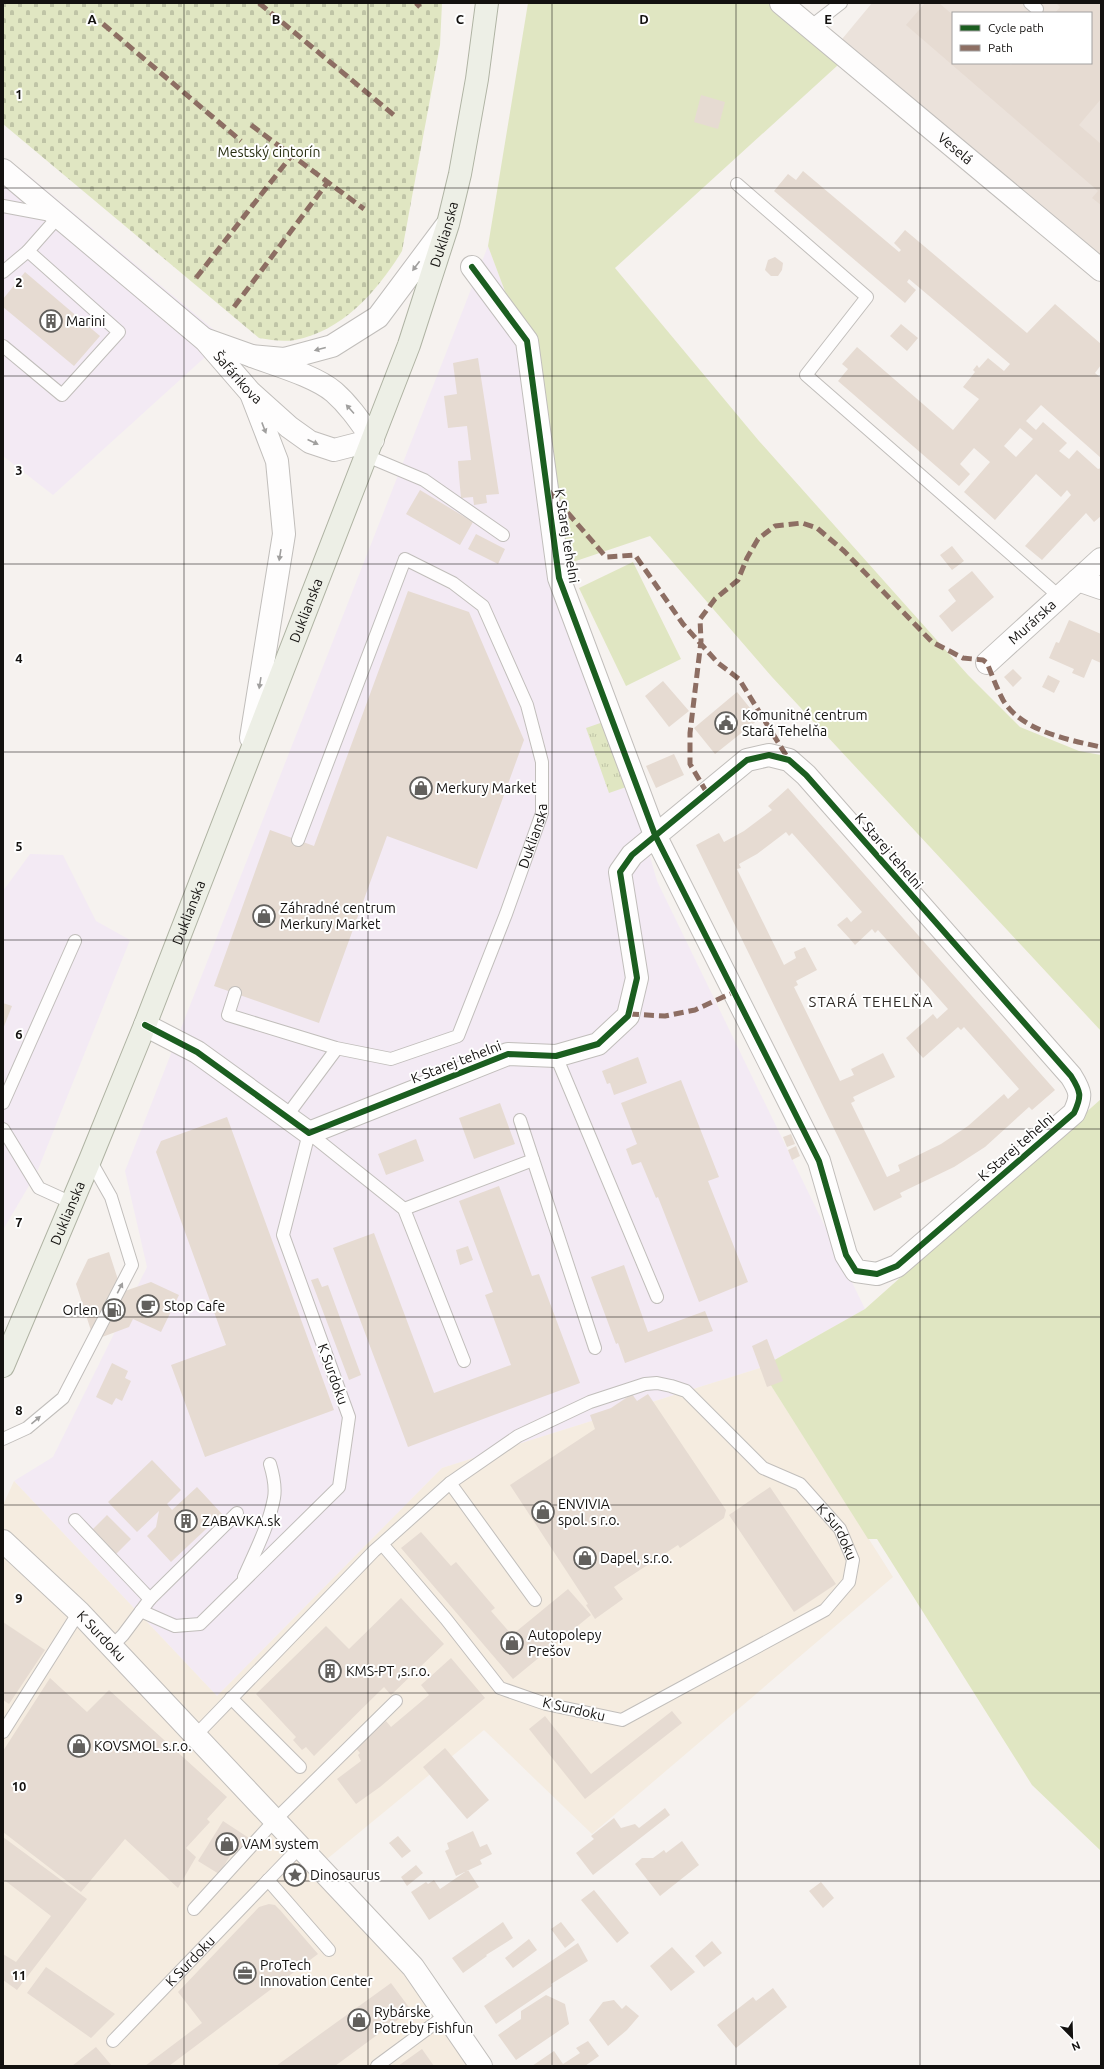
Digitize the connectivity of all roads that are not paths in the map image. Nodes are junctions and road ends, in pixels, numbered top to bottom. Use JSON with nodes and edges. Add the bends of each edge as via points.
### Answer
{"nodes":[{"id":1,"x":486,"y":3,"type":"edge"},
{"id":2,"x":781,"y":3,"type":"edge"},
{"id":3,"x":841,"y":3,"type":"edge"},
{"id":4,"x":810,"y":27,"type":"junction"},
{"id":5,"x":3,"y":170,"type":"edge"},
{"id":6,"x":3,"y":181,"type":"edge"},
{"id":7,"x":737,"y":184,"type":"dead end"},
{"id":8,"x":26,"y":189,"type":"junction"},
{"id":9,"x":3,"y":206,"type":"edge"},
{"id":10,"x":58,"y":217,"type":"junction"},
{"id":11,"x":448,"y":224,"type":"junction"},
{"id":12,"x":28,"y":251,"type":"junction"},
{"id":13,"x":472,"y":267,"type":"dead end"},
{"id":14,"x":1101,"y":270,"type":"edge"},
{"id":15,"x":3,"y":272,"type":"edge"},
{"id":16,"x":205,"y":340,"type":"junction"},
{"id":17,"x":3,"y":346,"type":"edge"},
{"id":18,"x":252,"y":356,"type":"junction"},
{"id":19,"x":250,"y":392,"type":"junction"},
{"id":20,"x":370,"y":448,"type":"junction"},
{"id":21,"x":503,"y":535,"type":"dead end"},
{"id":22,"x":1101,"y":559,"type":"edge"},
{"id":23,"x":1078,"y":580,"type":"junction"},
{"id":24,"x":1101,"y":588,"type":"edge"},
{"id":25,"x":1060,"y":597,"type":"junction"},
{"id":26,"x":987,"y":663,"type":"dead end"},
{"id":27,"x":247,"y":762,"type":"junction"},
{"id":28,"x":655,"y":835,"type":"junction"},
{"id":29,"x":298,"y":840,"type":"dead end"},
{"id":30,"x":75,"y":940,"type":"dead end"},
{"id":31,"x":235,"y":993,"type":"dead end"},
{"id":32,"x":145,"y":1025,"type":"junction"},
{"id":33,"x":335,"y":1051,"type":"dead end"},
{"id":34,"x":556,"y":1056,"type":"junction"},
{"id":35,"x":3,"y":1103,"type":"edge"},
{"id":36,"x":286,"y":1117,"type":"junction"},
{"id":37,"x":520,"y":1120,"type":"dead end"},
{"id":38,"x":3,"y":1129,"type":"edge"},
{"id":39,"x":309,"y":1133,"type":"junction"},
{"id":40,"x":90,"y":1160,"type":"junction"},
{"id":41,"x":534,"y":1160,"type":"junction"},
{"id":42,"x":72,"y":1203,"type":"junction"},
{"id":43,"x":404,"y":1209,"type":"junction"},
{"id":44,"x":657,"y":1297,"type":"dead end"},
{"id":45,"x":596,"y":1348,"type":"dead end"},
{"id":46,"x":464,"y":1361,"type":"dead end"},
{"id":47,"x":3,"y":1366,"type":"edge"},
{"id":48,"x":3,"y":1439,"type":"edge"},
{"id":49,"x":270,"y":1464,"type":"dead end"},
{"id":50,"x":450,"y":1484,"type":"junction"},
{"id":51,"x":237,"y":1513,"type":"dead end"},
{"id":52,"x":75,"y":1520,"type":"dead end"},
{"id":53,"x":3,"y":1541,"type":"edge"},
{"id":54,"x":382,"y":1544,"type":"junction"},
{"id":55,"x":242,"y":1582,"type":"junction"},
{"id":56,"x":150,"y":1599,"type":"junction"},
{"id":57,"x":534,"y":1600,"type":"dead end"},
{"id":58,"x":141,"y":1611,"type":"junction"},
{"id":59,"x":78,"y":1612,"type":"junction"},
{"id":60,"x":111,"y":1647,"type":"junction"},
{"id":61,"x":231,"y":1698,"type":"junction"},
{"id":62,"x":396,"y":1701,"type":"dead end"},
{"id":63,"x":3,"y":1732,"type":"edge"},
{"id":64,"x":195,"y":1736,"type":"junction"},
{"id":65,"x":300,"y":1767,"type":"dead end"},
{"id":66,"x":275,"y":1820,"type":"junction"},
{"id":67,"x":300,"y":1847,"type":"junction"},
{"id":68,"x":268,"y":1880,"type":"junction"},
{"id":69,"x":194,"y":1909,"type":"dead end"},
{"id":70,"x":329,"y":1950,"type":"dead end"},
{"id":71,"x":446,"y":2015,"type":"junction"},
{"id":72,"x":113,"y":2041,"type":"dead end"},
{"id":73,"x":377,"y":2066,"type":"edge"},
{"id":74,"x":481,"y":2066,"type":"edge"}],
"edges":[{"from":1,"to":11,"type":"main road","name":"Duklianska","via":[[477,79]]},
{"from":2,"to":4,"type":"street","name":"Veselá"},
{"from":3,"to":4,"type":"lane"},
{"from":4,"to":14,"type":"street","name":"Veselá"},
{"from":5,"to":8,"type":"street","name":"Šafárikova"},
{"from":6,"to":8,"type":"lane"},
{"from":7,"to":25,"type":"lane","via":[[867,297],[806,375]]},
{"from":8,"to":10,"type":"street","name":"Šafárikova"},
{"from":9,"to":10,"type":"lane"},
{"from":10,"to":12,"type":"lane"},
{"from":10,"to":16,"type":"street","name":"Šafárikova"},
{"from":11,"to":18,"type":"street","one_way":true,"via":[[378,317],[332,346],[284,359]]},
{"from":11,"to":20,"type":"main road","name":"Duklianska","via":[[409,345]]},
{"from":12,"to":15,"type":"lane"},
{"from":12,"to":17,"type":"lane","via":[[119,332],[62,395]]},
{"from":13,"to":28,"type":"street","name":"K Starej tehelni","via":[[527,341],[559,578]]},
{"from":16,"to":18,"type":"street"},
{"from":16,"to":19,"type":"street","name":"Šafárikova"},
{"from":20,"to":18,"type":"street","name":"Šafárikova","one_way":true,"via":[[353,411],[333,391],[302,374]]},
{"from":19,"to":20,"type":"street","name":"Šafárikova","one_way":true,"via":[[288,427],[310,442],[334,450]]},
{"from":19,"to":27,"type":"street","one_way":true,"via":[[277,461],[284,534]]},
{"from":20,"to":21,"type":"lane","via":[[424,480]]},
{"from":20,"to":27,"type":"main road","name":"Duklianska"},
{"from":22,"to":23,"type":"street","name":"Murárska"},
{"from":23,"to":24,"type":"street"},
{"from":23,"to":25,"type":"street","name":"Murárska"},
{"from":25,"to":26,"type":"street","name":"Murárska"},
{"from":27,"to":32,"type":"main road","name":"Duklianska"},
{"from":28,"to":28,"type":"street","name":"K Starej tehelni","via":[[747,760],[769,755],[789,760],[806,775],[1071,1076],[1079,1089],[1080,1100],[1074,1113],[897,1266],[877,1274],[856,1271],[846,1255],[819,1161]]},
{"from":28,"to":34,"type":"street","name":"K Starej tehelni","via":[[632,854],[620,872],[637,978],[628,1016],[598,1044]]},
{"from":29,"to":31,"type":"lane","name":"Duklianska","via":[[405,559],[453,583],[483,606],[527,705],[542,762],[542,813],[506,914],[458,1036],[392,1059],[336,1048],[228,1015]]},
{"from":30,"to":35,"type":"lane"},
{"from":32,"to":36,"type":"street","via":[[197,1052]]},
{"from":32,"to":40,"type":"main road","name":"Duklianska"},
{"from":33,"to":36,"type":"lane"},
{"from":34,"to":39,"type":"street","name":"K Starej tehelni","via":[[508,1054]]},
{"from":34,"to":44,"type":"lane"},
{"from":36,"to":39,"type":"street"},
{"from":37,"to":41,"type":"lane"},
{"from":38,"to":42,"type":"lane","via":[[39,1188]]},
{"from":39,"to":43,"type":"lane"},
{"from":39,"to":55,"type":"lane","name":"K Surdoku","via":[[284,1235],[349,1417],[339,1487]]},
{"from":40,"to":42,"type":"main road","name":"Duklianska"},
{"from":48,"to":40,"type":"lane","one_way":true,"via":[[27,1428],[63,1398],[132,1265],[110,1197]]},
{"from":41,"to":43,"type":"lane"},
{"from":41,"to":45,"type":"lane"},
{"from":42,"to":47,"type":"main road","name":"Duklianska"},
{"from":43,"to":46,"type":"lane"},
{"from":49,"to":55,"type":"lane","name":"K Surdoku","via":[[274,1497]]},
{"from":50,"to":54,"type":"lane","name":"K Surdoku"},
{"from":50,"to":54,"type":"lane","name":"K Surdoku","via":[[518,1436],[590,1402],[645,1384],[671,1386],[686,1391],[763,1468],[800,1484],[824,1509],[840,1529],[853,1560],[849,1582],[825,1610],[622,1720],[546,1704],[500,1688]]},
{"from":50,"to":57,"type":"lane"},
{"from":51,"to":56,"type":"lane"},
{"from":52,"to":56,"type":"lane"},
{"from":53,"to":59,"type":"street","name":"K Surdoku"},
{"from":54,"to":61,"type":"lane","name":"K Surdoku"},
{"from":55,"to":58,"type":"lane","name":"K Surdoku","via":[[200,1624],[174,1626]]},
{"from":56,"to":58,"type":"lane"},
{"from":58,"to":60,"type":"lane"},
{"from":59,"to":60,"type":"street","name":"K Surdoku"},
{"from":59,"to":63,"type":"lane"},
{"from":60,"to":64,"type":"street","name":"K Surdoku"},
{"from":61,"to":64,"type":"lane","name":"K Surdoku"},
{"from":61,"to":65,"type":"lane"},
{"from":62,"to":66,"type":"lane"},
{"from":64,"to":66,"type":"street","name":"K Surdoku"},
{"from":66,"to":67,"type":"street","name":"K Surdoku"},
{"from":66,"to":69,"type":"lane"},
{"from":67,"to":68,"type":"lane","name":"K Surdoku"},
{"from":67,"to":71,"type":"street","name":"K Surdoku","via":[[413,1967]]},
{"from":68,"to":70,"type":"lane"},
{"from":68,"to":72,"type":"lane","name":"K Surdoku"},
{"from":71,"to":73,"type":"lane"},
{"from":71,"to":74,"type":"street","name":"K Surdoku"}]}
